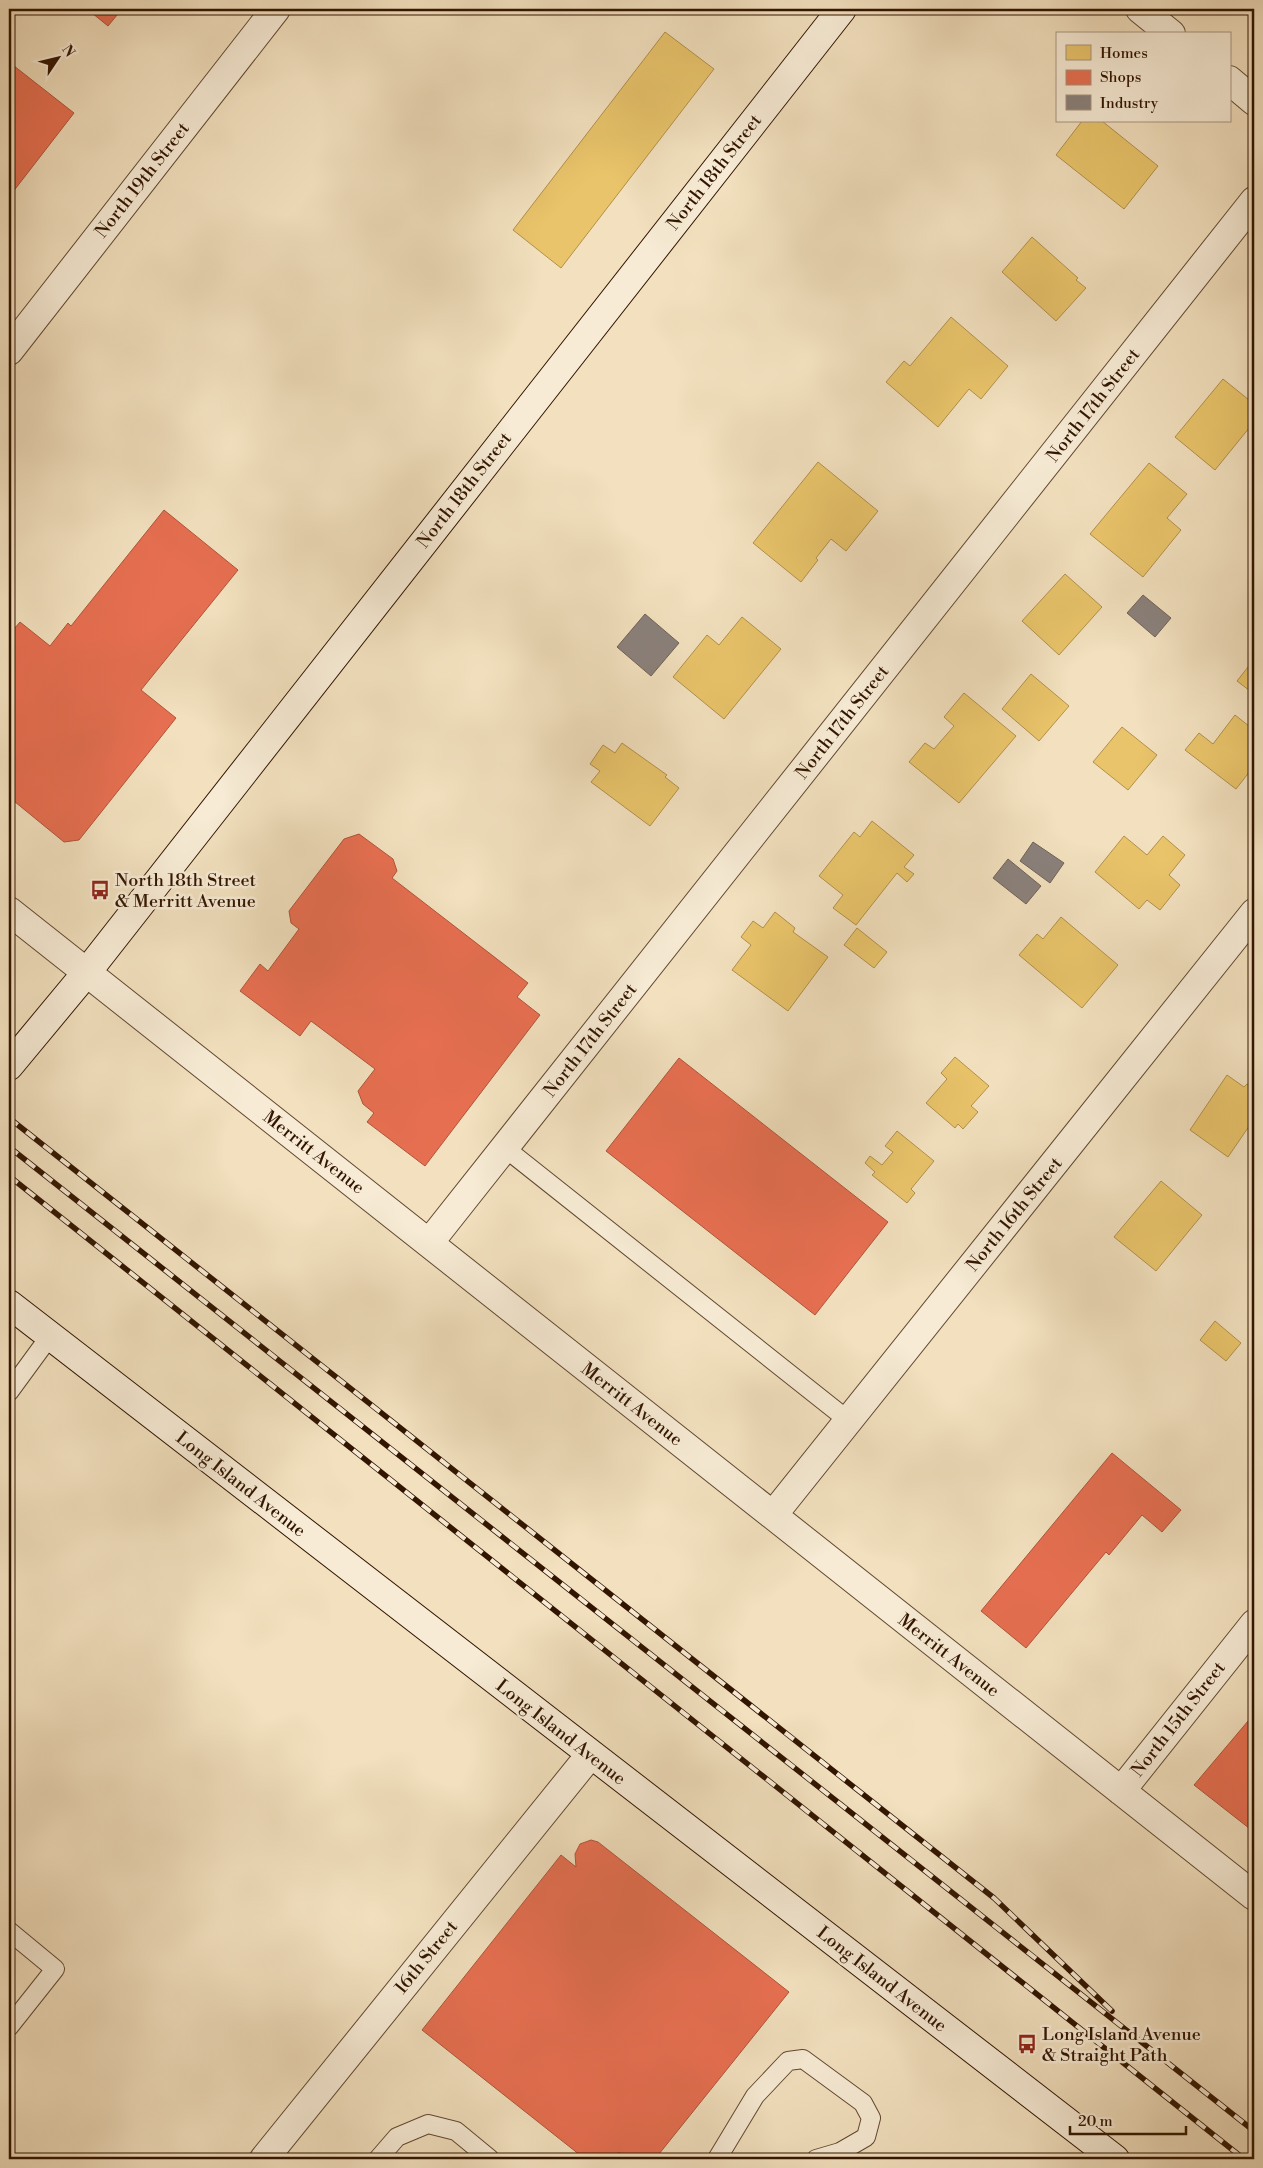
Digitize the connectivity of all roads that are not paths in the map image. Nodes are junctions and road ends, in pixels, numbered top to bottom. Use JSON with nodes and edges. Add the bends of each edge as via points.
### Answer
{"nodes":[{"id":1,"x":276,"y":9,"type":"edge"},
{"id":2,"x":842,"y":9,"type":"edge"},
{"id":3,"x":1140,"y":9,"type":"edge"},
{"id":4,"x":1169,"y":32,"type":"edge"},
{"id":5,"x":1230,"y":81,"type":"edge"},
{"id":6,"x":1254,"y":100,"type":"edge"},
{"id":7,"x":1254,"y":201,"type":"edge"},
{"id":8,"x":9,"y":352,"type":"edge"},
{"id":9,"x":9,"y":911,"type":"edge"},
{"id":10,"x":1254,"y":913,"type":"edge"},
{"id":11,"x":87,"y":972,"type":"junction"},
{"id":12,"x":9,"y":1066,"type":"edge"},
{"id":13,"x":505,"y":1148,"type":"junction"},
{"id":14,"x":429,"y":1243,"type":"junction"},
{"id":15,"x":9,"y":1304,"type":"edge"},
{"id":16,"x":50,"y":1336,"type":"junction"},
{"id":17,"x":9,"y":1392,"type":"edge"},
{"id":18,"x":849,"y":1421,"type":"junction"},
{"id":19,"x":772,"y":1515,"type":"junction"},
{"id":20,"x":1254,"y":1624,"type":"edge"},
{"id":21,"x":590,"y":1754,"type":"junction"},
{"id":22,"x":1121,"y":1791,"type":"junction"},
{"id":23,"x":1254,"y":1896,"type":"edge"},
{"id":24,"x":9,"y":1931,"type":"edge"},
{"id":25,"x":9,"y":2027,"type":"edge"},
{"id":26,"x":268,"y":2158,"type":"edge"},
{"id":27,"x":378,"y":2159,"type":"edge"},
{"id":28,"x":490,"y":2159,"type":"edge"},
{"id":29,"x":717,"y":2159,"type":"edge"},
{"id":30,"x":816,"y":2159,"type":"edge"},
{"id":31,"x":1115,"y":2159,"type":"edge"}],
"edges":[{"from":1,"to":8,"type":"street","name":"North 19th Street"},
{"from":2,"to":11,"type":"street","name":"North 18th Street"},
{"from":3,"to":4,"type":"street"},
{"from":5,"to":6,"type":"street"},
{"from":7,"to":13,"type":"street","name":"North 17th Street"},
{"from":9,"to":11,"type":"street","name":"Merritt Avenue"},
{"from":10,"to":18,"type":"street","name":"North 16th Street"},
{"from":11,"to":12,"type":"street","name":"North 18th Street"},
{"from":11,"to":14,"type":"street","name":"Merritt Avenue"},
{"from":13,"to":14,"type":"street","name":"North 17th Street"},
{"from":13,"to":18,"type":"lane"},
{"from":14,"to":19,"type":"street","name":"Merritt Avenue"},
{"from":15,"to":16,"type":"street","name":"Long Island Avenue"},
{"from":16,"to":17,"type":"lane"},
{"from":16,"to":21,"type":"street","name":"Long Island Avenue"},
{"from":18,"to":19,"type":"street","name":"North 16th Street"},
{"from":19,"to":22,"type":"street","name":"Merritt Avenue"},
{"from":20,"to":22,"type":"street","name":"North 15th Street"},
{"from":21,"to":26,"type":"street","name":"16th Street"},
{"from":21,"to":31,"type":"street","name":"Long Island Avenue"},
{"from":22,"to":23,"type":"street","name":"Merritt Avenue"},
{"from":24,"to":25,"type":"lane","via":[[56,1969]]},
{"from":27,"to":28,"type":"lane","via":[[397,2137],[428,2124],[456,2131]]},
{"from":29,"to":30,"type":"lane","via":[[755,2096],[788,2061],[804,2059],[863,2103],[871,2118],[866,2137],[840,2152]]}]}
